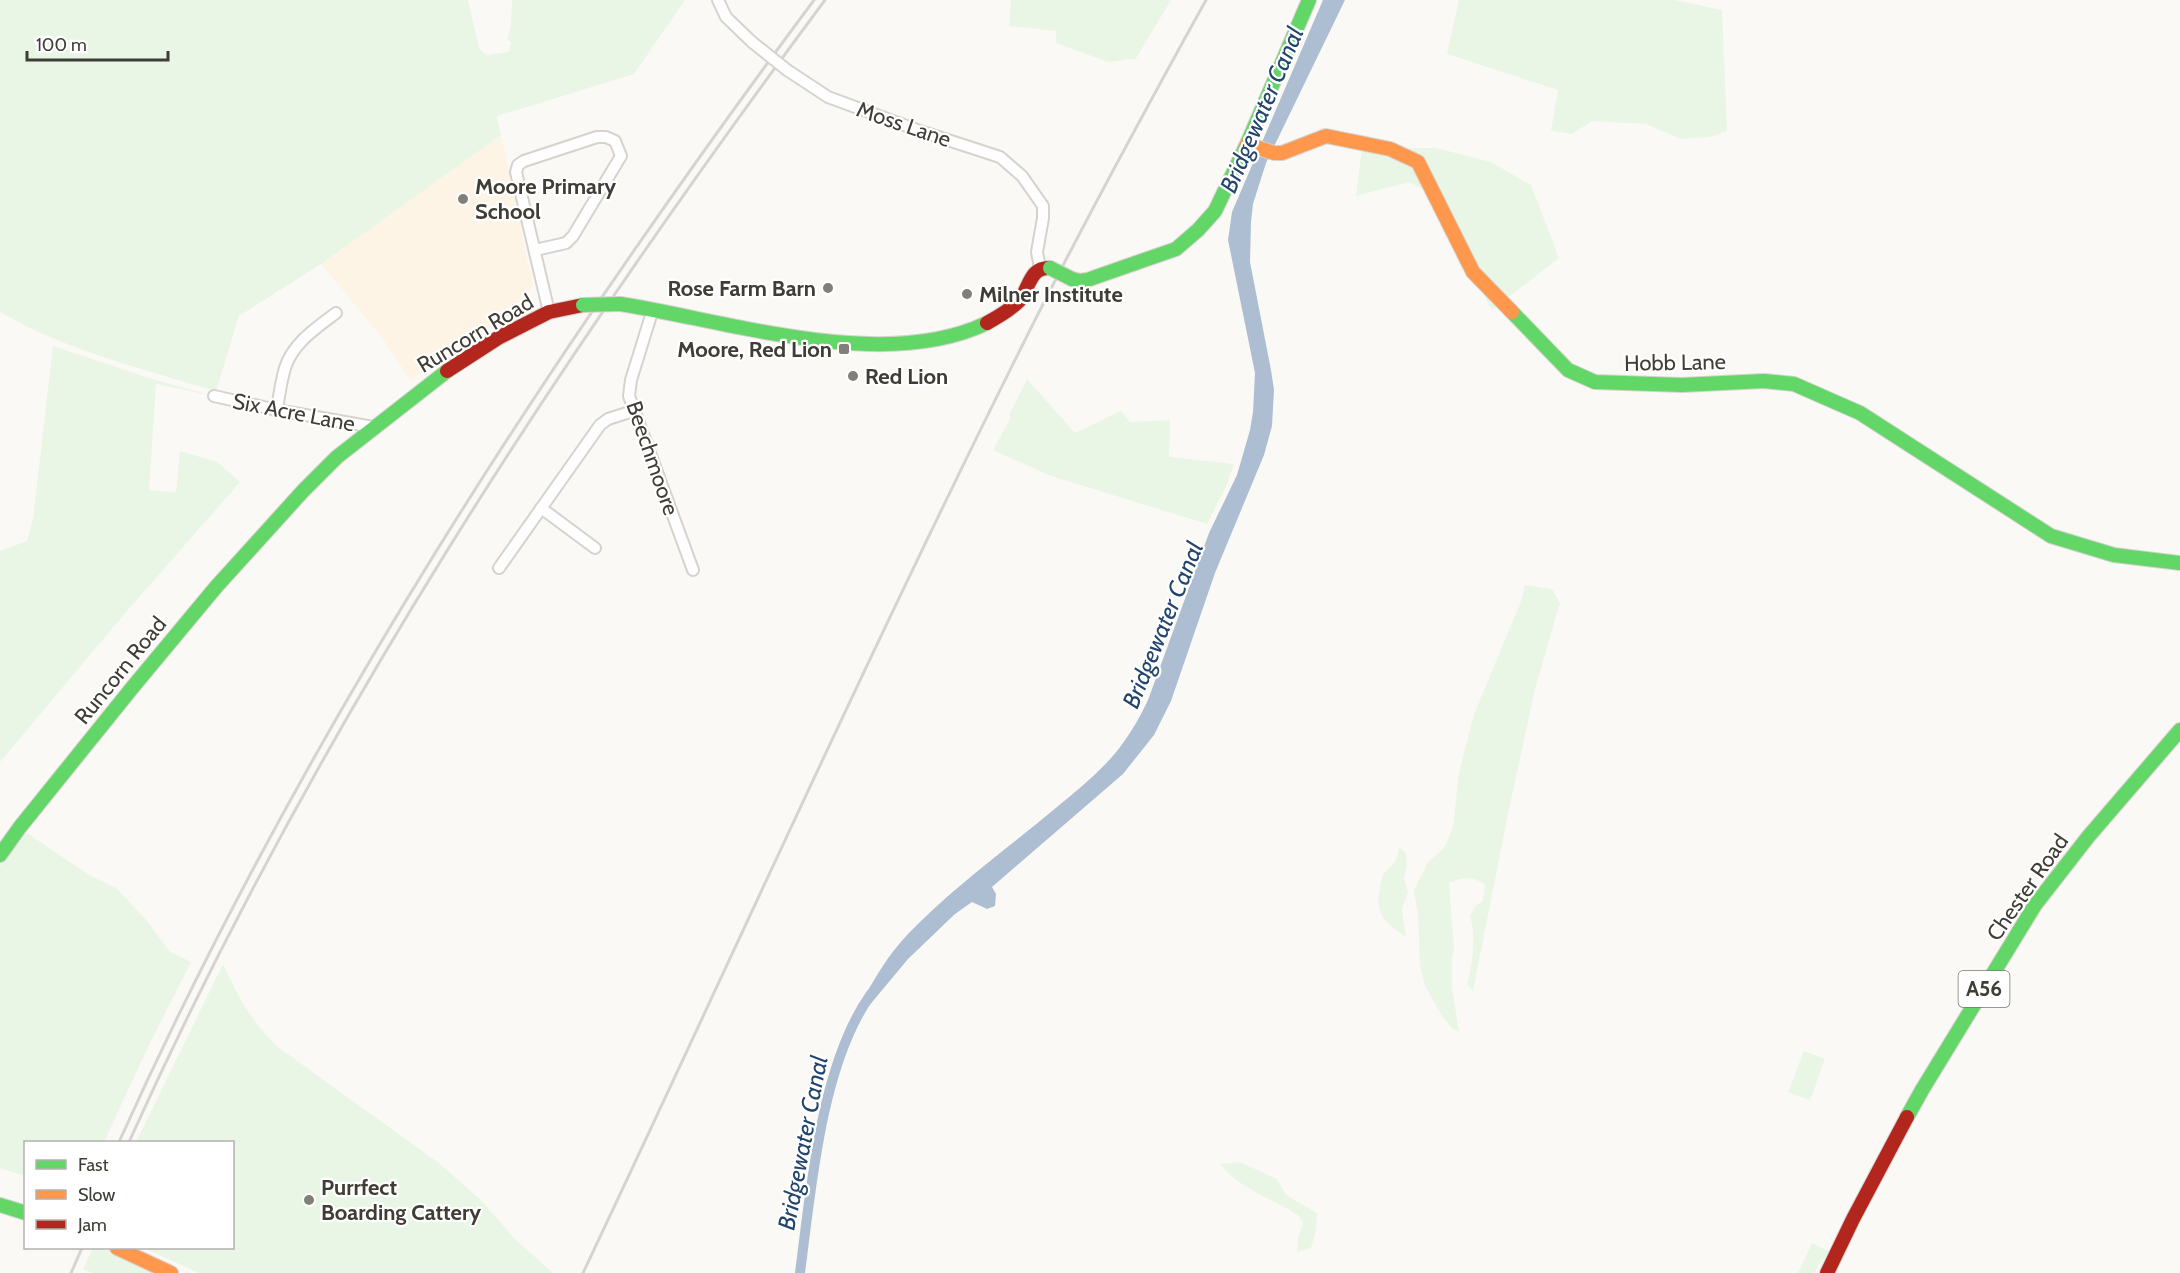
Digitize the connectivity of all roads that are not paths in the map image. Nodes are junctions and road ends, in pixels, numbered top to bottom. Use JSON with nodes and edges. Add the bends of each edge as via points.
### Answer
{"nodes":[{"id":1,"x":718,"y":0,"type":"edge"},
{"id":2,"x":1310,"y":0,"type":"edge"},
{"id":3,"x":1250,"y":144,"type":"junction"},
{"id":4,"x":535,"y":250,"type":"junction"},
{"id":5,"x":1045,"y":268,"type":"junction"},
{"id":6,"x":653,"y":309,"type":"junction"},
{"id":7,"x":549,"y":312,"type":"junction"},
{"id":8,"x":336,"y":313,"type":"dead end"},
{"id":9,"x":214,"y":396,"type":"dead end"},
{"id":10,"x":277,"y":410,"type":"junction"},
{"id":11,"x":633,"y":411,"type":"junction"},
{"id":12,"x":373,"y":428,"type":"junction"},
{"id":13,"x":541,"y":508,"type":"junction"},
{"id":14,"x":595,"y":548,"type":"dead end"},
{"id":15,"x":2180,"y":563,"type":"edge"},
{"id":16,"x":499,"y":568,"type":"dead end"},
{"id":17,"x":693,"y":570,"type":"dead end"},
{"id":18,"x":2180,"y":730,"type":"edge"},
{"id":19,"x":0,"y":855,"type":"edge"},
{"id":20,"x":0,"y":1205,"type":"edge"},
{"id":21,"x":24,"y":1213,"type":"edge"},
{"id":22,"x":119,"y":1249,"type":"edge"},
{"id":23,"x":169,"y":1273,"type":"edge"},
{"id":24,"x":1827,"y":1273,"type":"edge"}],
"edges":[{"from":1,"to":5,"type":"street","name":"Moss Lane","bridge":true,"via":[[726,17],[752,42],[828,97],[1000,157],[1022,176],[1042,206],[1036,252]]},
{"from":2,"to":3,"type":"main road"},
{"from":3,"to":5,"type":"main road","bridge":true,"via":[[1215,211],[1176,249],[1087,280],[1072,279]]},
{"from":3,"to":15,"type":"main road","name":"Hobb Lane","via":[[1274,153],[1290,152],[1326,136],[1390,149],[1418,162],[1473,272],[1568,370],[1595,382],[1794,384],[1860,413],[2051,536],[2114,555]]},
{"from":4,"to":4,"type":"street","via":[[516,172],[518,165],[597,137],[615,141],[621,156],[573,236],[566,243]]},
{"from":4,"to":7,"type":"street"},
{"from":5,"to":6,"type":"main road","name":"Runcorn Road","via":[[1034,273],[1022,298],[998,318],[957,334],[908,345],[866,346],[772,333]]},
{"from":6,"to":7,"type":"main road","name":"Runcorn Road","bridge":true,"via":[[620,304],[583,305]]},
{"from":6,"to":11,"type":"street","name":"Beechmoore","via":[[632,380],[629,396]]},
{"from":7,"to":12,"type":"main road","name":"Runcorn Road","via":[[498,338],[447,371]]},
{"from":8,"to":10,"type":"street","via":[[303,338],[293,352],[285,367]]},
{"from":9,"to":10,"type":"street","name":"Six Acre Lane"},
{"from":10,"to":12,"type":"street","name":"Six Acre Lane"},
{"from":11,"to":13,"type":"street","via":[[600,425]]},
{"from":11,"to":17,"type":"street","name":"Beechmoore"},
{"from":12,"to":19,"type":"main road","name":"Runcorn Road","via":[[303,491],[216,587]]},
{"from":13,"to":14,"type":"street"},
{"from":13,"to":16,"type":"street"},
{"from":18,"to":24,"type":"main road","name":"Chester Road","number":"A56","via":[[2040,896],[1922,1089]]},
{"from":20,"to":21,"type":"main road"},
{"from":22,"to":23,"type":"main road"}]}
